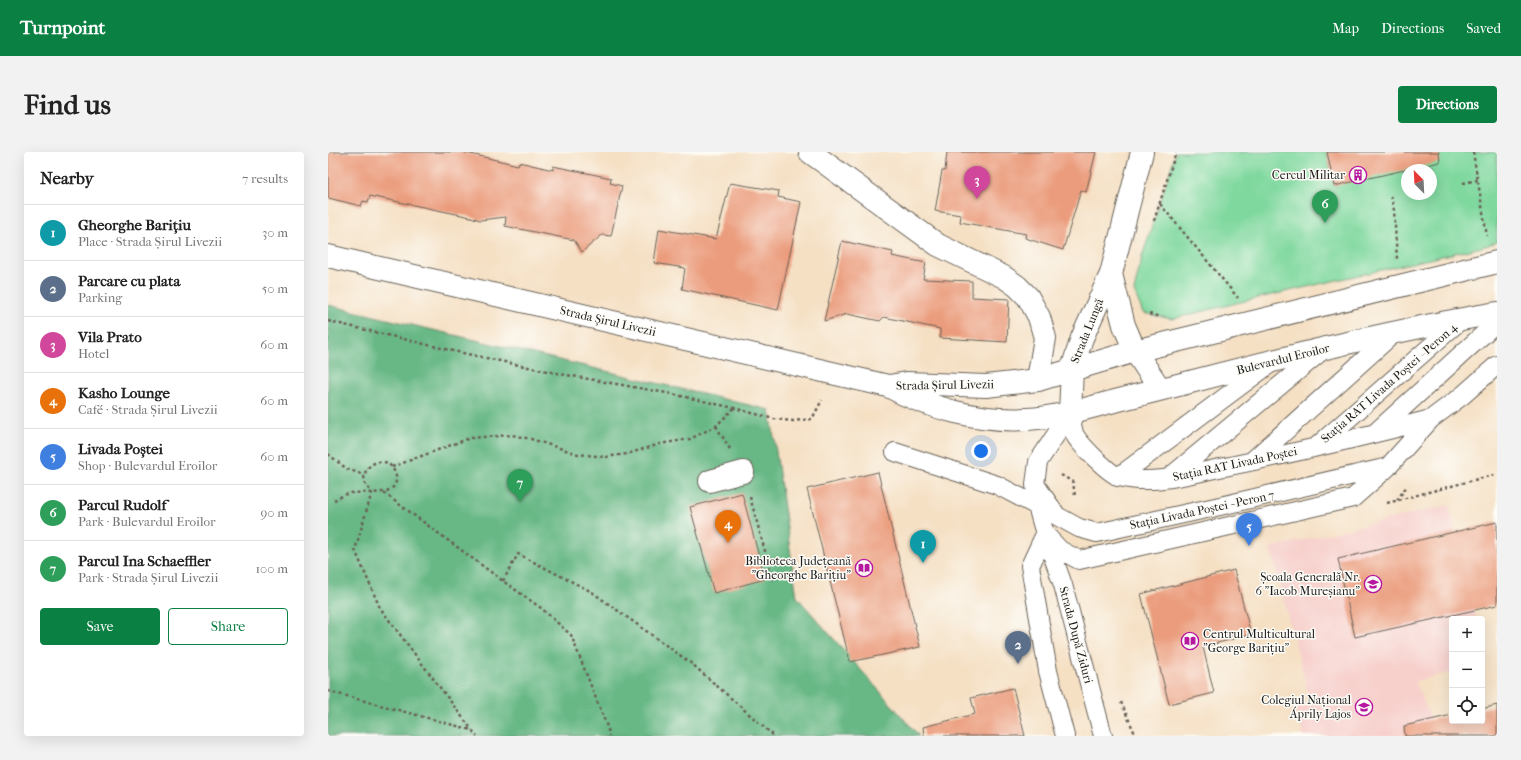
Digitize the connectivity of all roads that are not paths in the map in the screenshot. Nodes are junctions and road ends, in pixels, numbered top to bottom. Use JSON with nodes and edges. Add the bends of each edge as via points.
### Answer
{"nodes":[{"id":1,"x":810,"y":152,"type":"edge"},
{"id":2,"x":1142,"y":152,"type":"edge"},
{"id":3,"x":328,"y":256,"type":"edge"},
{"id":4,"x":1497,"y":262,"type":"edge"},
{"id":5,"x":1111,"y":274,"type":"junction"},
{"id":6,"x":1497,"y":313,"type":"edge"},
{"id":7,"x":1463,"y":318,"type":"junction"},
{"id":8,"x":1497,"y":322,"type":"edge"},
{"id":9,"x":1394,"y":333,"type":"junction"},
{"id":10,"x":1325,"y":349,"type":"junction"},
{"id":11,"x":1135,"y":351,"type":"junction"},
{"id":12,"x":1274,"y":360,"type":"junction"},
{"id":13,"x":1497,"y":365,"type":"edge"},
{"id":14,"x":1072,"y":369,"type":"junction"},
{"id":15,"x":1038,"y":380,"type":"junction"},
{"id":16,"x":888,"y":386,"type":"junction"},
{"id":17,"x":1160,"y":389,"type":"junction"},
{"id":18,"x":1070,"y":413,"type":"junction"},
{"id":19,"x":1431,"y":419,"type":"junction"},
{"id":20,"x":1373,"y":434,"type":"junction"},
{"id":21,"x":1315,"y":448,"type":"junction"},
{"id":22,"x":895,"y":452,"type":"dead end"},
{"id":23,"x":1251,"y":461,"type":"junction"},
{"id":24,"x":1387,"y":468,"type":"junction"},
{"id":25,"x":743,"y":472,"type":"road end"},
{"id":26,"x":1118,"y":477,"type":"junction"},
{"id":27,"x":1169,"y":478,"type":"junction"},
{"id":28,"x":710,"y":481,"type":"dead end"},
{"id":29,"x":1035,"y":484,"type":"junction"},
{"id":30,"x":1037,"y":506,"type":"junction"},
{"id":31,"x":1045,"y":534,"type":"junction"},
{"id":32,"x":1065,"y":736,"type":"edge"},
{"id":33,"x":1103,"y":736,"type":"edge"}],
"edges":[{"from":1,"to":15,"type":"main road","via":[[938,245],[1017,286],[1028,297],[1039,317],[1045,338]]},
{"from":2,"to":5,"type":"main road","name":"Strada Lungă"},
{"from":3,"to":16,"type":"main road","name":"Strada Șirul Livezii"},
{"from":4,"to":11,"type":"main road"},
{"from":5,"to":11,"type":"main road","name":"Strada Lungă","via":[[1124,325]]},
{"from":5,"to":14,"type":"main road","name":"Strada Lungă","via":[[1082,338]]},
{"from":6,"to":7,"type":"main road","name":"Bulevardul Eroilor"},
{"from":7,"to":9,"type":"main road","name":"Bulevardul Eroilor"},
{"from":7,"to":21,"type":"lane","name":"Stația RAT Livada Poștei - Peron 4"},
{"from":8,"to":20,"type":"lane"},
{"from":9,"to":10,"type":"main road","name":"Bulevardul Eroilor"},
{"from":9,"to":23,"type":"lane"},
{"from":10,"to":12,"type":"main road","name":"Bulevardul Eroilor"},
{"from":10,"to":27,"type":"lane"},
{"from":11,"to":14,"type":"main road"},
{"from":11,"to":17,"type":"main road","name":"Strada Lungă"},
{"from":12,"to":17,"type":"main road","name":"Bulevardul Eroilor"},
{"from":12,"to":26,"type":"lane"},
{"from":13,"to":19,"type":"lane","via":[[1464,395]]},
{"from":14,"to":15,"type":"main road","name":"Strada Șirul Livezii"},
{"from":14,"to":18,"type":"main road","name":"Strada Lungă"},
{"from":15,"to":16,"type":"main road","name":"Strada Șirul Livezii","via":[[986,386],[907,383]]},
{"from":16,"to":18,"type":"main road","name":"Strada Șirul Livezii","via":[[911,398],[956,412],[994,419],[1027,420]]},
{"from":17,"to":18,"type":"main road","name":"Bulevardul Eroilor"},
{"from":18,"to":26,"type":"lane","name":"Stația RAT Livada Poștei","via":[[1075,436],[1089,453]]},
{"from":18,"to":29,"type":"lane","name":"Strada După Ziduri","via":[[1038,462]]},
{"from":19,"to":20,"type":"lane","name":"Stația RAT Livada Poștei"},
{"from":19,"to":24,"type":"lane"},
{"from":20,"to":21,"type":"lane","name":"Stația RAT Livada Poștei"},
{"from":21,"to":23,"type":"lane","name":"Stația RAT Livada Poștei"},
{"from":22,"to":30,"type":"lane","via":[[998,485]]},
{"from":23,"to":27,"type":"lane","name":"Stația RAT Livada Poștei"},
{"from":24,"to":29,"type":"lane","name":"Stația Livada Poștei - Peron 7","via":[[1097,533],[1079,528],[1058,516]]},
{"from":24,"to":31,"type":"lane","via":[[1353,498],[1079,560],[1060,550]]},
{"from":25,"to":28,"type":"main road"},
{"from":26,"to":27,"type":"lane","name":"Stația RAT Livada Poștei","via":[[1140,481]]},
{"from":29,"to":30,"type":"lane","name":"Strada După Ziduri"},
{"from":30,"to":31,"type":"lane","name":"Strada După Ziduri"},
{"from":31,"to":32,"type":"lane","via":[[1030,566],[1048,671]]},
{"from":31,"to":33,"type":"lane","name":"Strada După Ziduri","via":[[1062,585]]}]}
